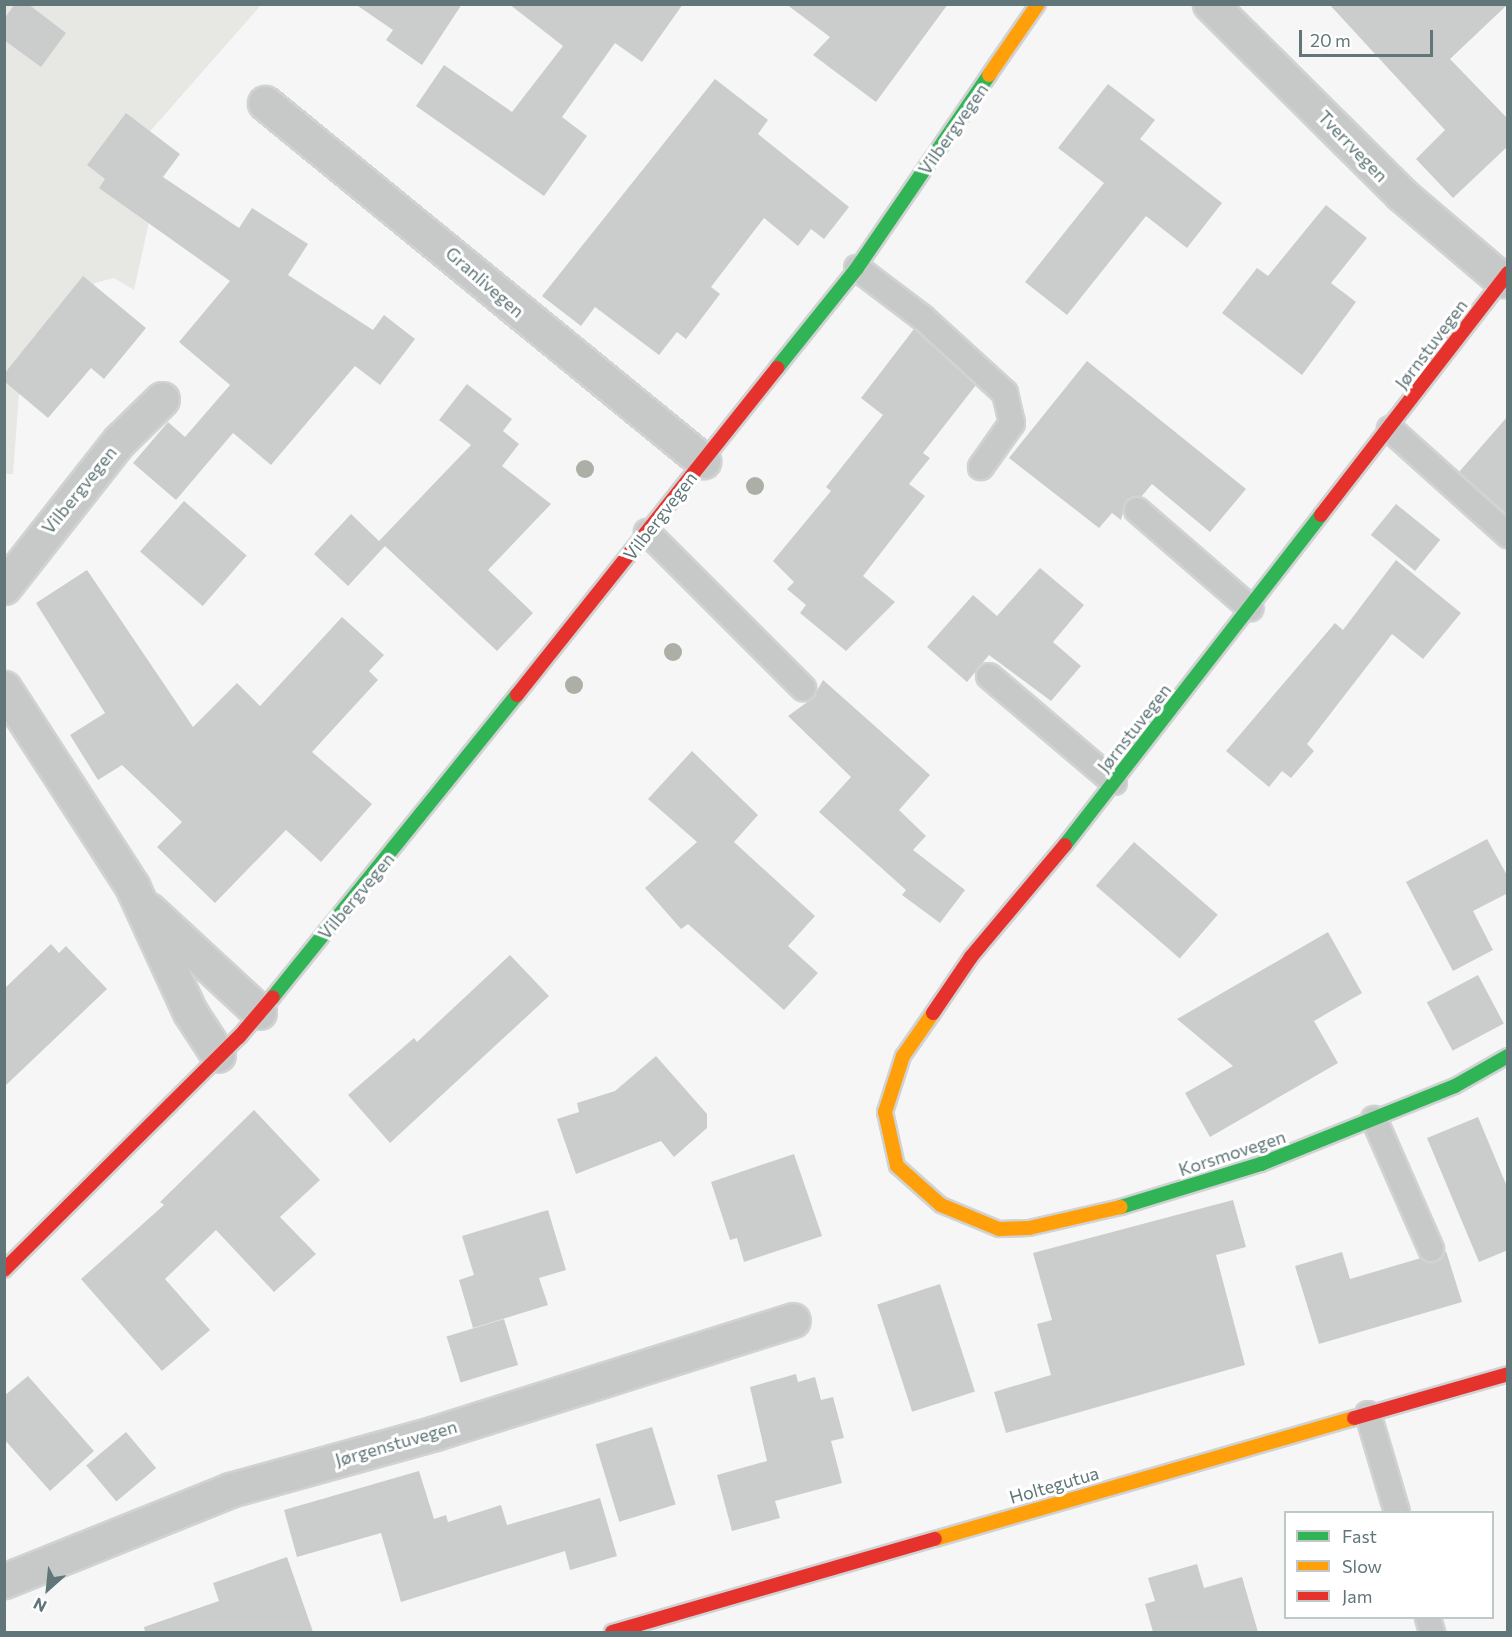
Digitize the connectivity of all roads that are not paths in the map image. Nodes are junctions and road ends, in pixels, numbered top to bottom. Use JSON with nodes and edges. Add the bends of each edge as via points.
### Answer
{"nodes":[{"id":1,"x":1038,"y":4,"type":"edge"},
{"id":2,"x":1210,"y":4,"type":"edge"},
{"id":3,"x":265,"y":103,"type":"dead end"},
{"id":4,"x":857,"y":268,"type":"junction"},
{"id":5,"x":1506,"y":279,"type":"edge"},
{"id":6,"x":162,"y":399,"type":"dead end"},
{"id":7,"x":1390,"y":429,"type":"junction"},
{"id":8,"x":703,"y":461,"type":"junction"},
{"id":9,"x":981,"y":468,"type":"dead end"},
{"id":10,"x":1137,"y":510,"type":"dead end"},
{"id":11,"x":647,"y":532,"type":"junction"},
{"id":12,"x":1508,"y":535,"type":"edge"},
{"id":13,"x":4,"y":587,"type":"edge"},
{"id":14,"x":1250,"y":608,"type":"junction"},
{"id":15,"x":989,"y":676,"type":"dead end"},
{"id":16,"x":4,"y":687,"type":"edge"},
{"id":17,"x":803,"y":688,"type":"dead end"},
{"id":18,"x":1114,"y":782,"type":"junction"},
{"id":19,"x":141,"y":903,"type":"junction"},
{"id":20,"x":259,"y":1012,"type":"junction"},
{"id":21,"x":218,"y":1055,"type":"junction"},
{"id":22,"x":1508,"y":1056,"type":"edge"},
{"id":23,"x":1374,"y":1119,"type":"junction"},
{"id":24,"x":954,"y":1212,"type":"joint"},
{"id":25,"x":1431,"y":1249,"type":"dead end"},
{"id":26,"x":4,"y":1270,"type":"edge"},
{"id":27,"x":793,"y":1320,"type":"dead end"},
{"id":28,"x":1508,"y":1374,"type":"edge"},
{"id":29,"x":1368,"y":1414,"type":"junction"},
{"id":30,"x":1397,"y":1511,"type":"edge"},
{"id":31,"x":4,"y":1581,"type":"edge"},
{"id":32,"x":683,"y":1622,"type":"edge"},
{"id":33,"x":612,"y":1632,"type":"edge"}],
"edges":[{"from":1,"to":4,"type":"street","name":"Vilbergvegen"},
{"from":2,"to":5,"type":"street","name":"Tverrvegen","via":[[1401,194]]},
{"from":3,"to":8,"type":"street","name":"Granlivegen"},
{"from":4,"to":8,"type":"street","name":"Vilbergvegen"},
{"from":4,"to":9,"type":"lane","via":[[923,318],[1005,393],[1012,423]]},
{"from":5,"to":7,"type":"street","name":"Jørnstuvegen"},
{"from":6,"to":13,"type":"street","name":"Vilbergvegen","via":[[119,441]]},
{"from":7,"to":12,"type":"lane"},
{"from":7,"to":14,"type":"street","name":"Jørnstuvegen"},
{"from":8,"to":11,"type":"street","name":"Vilbergvegen"},
{"from":10,"to":14,"type":"lane"},
{"from":11,"to":17,"type":"lane"},
{"from":11,"to":20,"type":"street","name":"Vilbergvegen"},
{"from":14,"to":18,"type":"street","name":"Jørnstuvegen"},
{"from":15,"to":18,"type":"lane"},
{"from":16,"to":19,"type":"street"},
{"from":18,"to":24,"type":"street","name":"Jørnstuvegen","via":[[971,957],[903,1056],[885,1112],[897,1166]]},
{"from":19,"to":20,"type":"street"},
{"from":19,"to":21,"type":"street","via":[[190,1012]]},
{"from":20,"to":21,"type":"street","name":"Vilbergvegen"},
{"from":21,"to":26,"type":"street","name":"Vilbergvegen"},
{"from":22,"to":23,"type":"street","name":"Korsmovegen","via":[[1455,1086]]},
{"from":23,"to":24,"type":"street","name":"Korsmovegen","via":[[1261,1164],[1104,1212],[999,1229]]},
{"from":23,"to":25,"type":"lane"},
{"from":27,"to":31,"type":"street","name":"Jørgenstuvegen","via":[[435,1433],[230,1490]]},
{"from":28,"to":29,"type":"street","name":"Holtegutua"},
{"from":29,"to":30,"type":"lane"},
{"from":29,"to":32,"type":"street","name":"Holtegutua"},
{"from":32,"to":33,"type":"street","name":"Holtegutua"}]}
